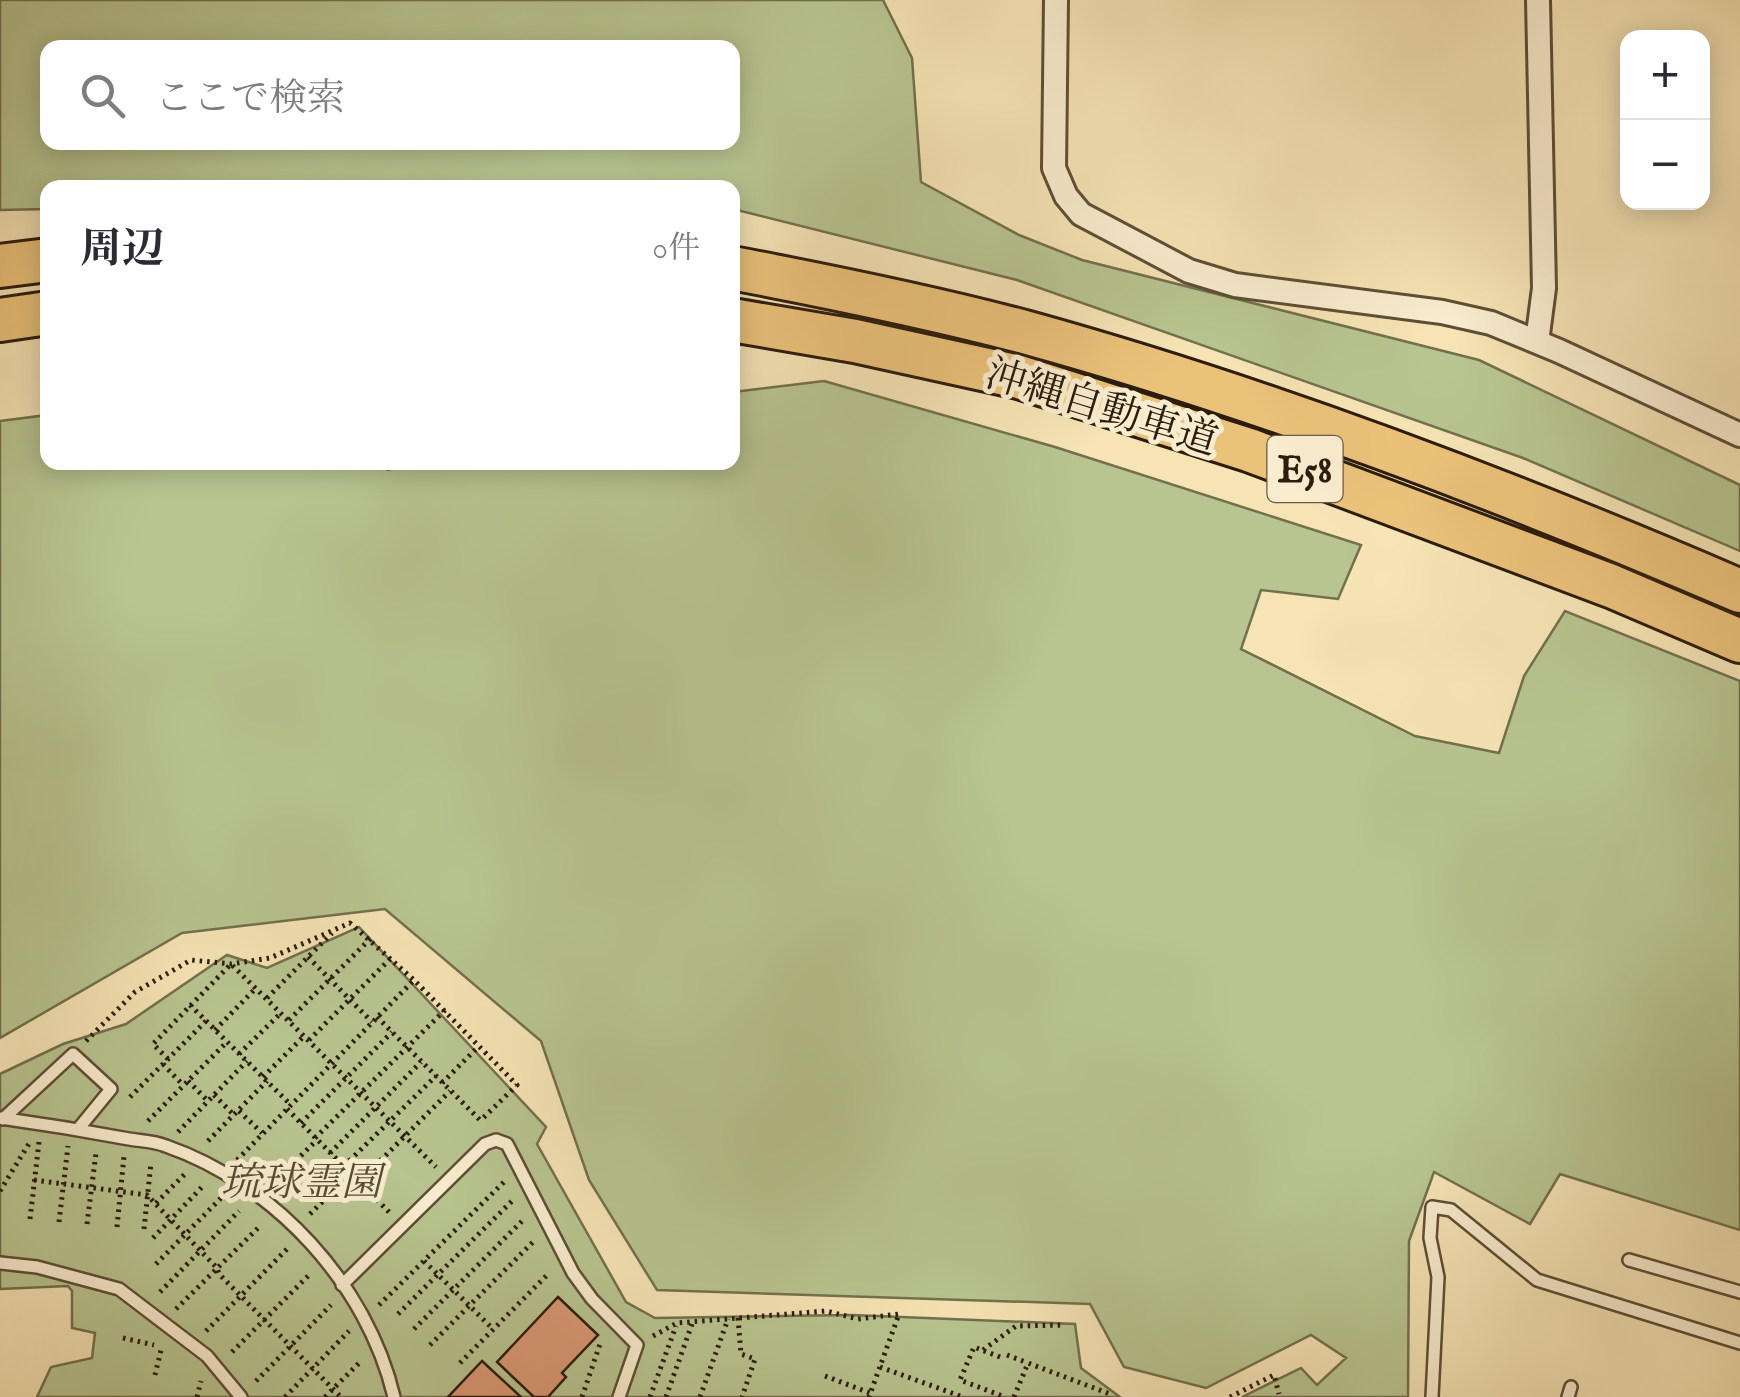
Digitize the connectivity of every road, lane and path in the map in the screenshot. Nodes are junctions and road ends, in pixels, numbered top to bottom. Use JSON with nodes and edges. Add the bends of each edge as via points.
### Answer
{"nodes":[{"id":1,"x":1056,"y":0,"type":"edge"},
{"id":2,"x":1538,"y":0,"type":"edge"},
{"id":3,"x":40,"y":261,"type":"edge"},
{"id":4,"x":0,"y":266,"type":"edge"},
{"id":5,"x":740,"y":270,"type":"edge"},
{"id":6,"x":40,"y":314,"type":"edge"},
{"id":7,"x":0,"y":320,"type":"edge"},
{"id":8,"x":740,"y":321,"type":"edge"},
{"id":9,"x":1538,"y":342,"type":"junction"},
{"id":10,"x":1740,"y":434,"type":"edge"},
{"id":11,"x":1740,"y":591,"type":"edge"},
{"id":12,"x":1740,"y":642,"type":"edge"},
{"id":13,"x":336,"y":929,"type":"junction"},
{"id":14,"x":371,"y":938,"type":"junction"},
{"id":15,"x":308,"y":957,"type":"junction"},
{"id":16,"x":390,"y":959,"type":"junction"},
{"id":17,"x":232,"y":964,"type":"junction"},
{"id":18,"x":330,"y":980,"type":"junction"},
{"id":19,"x":414,"y":980,"type":"junction"},
{"id":20,"x":256,"y":988,"type":"junction"},
{"id":21,"x":267,"y":998,"type":"junction"},
{"id":22,"x":350,"y":1000,"type":"junction"},
{"id":23,"x":190,"y":1005,"type":"junction"},
{"id":24,"x":445,"y":1010,"type":"junction"},
{"id":25,"x":281,"y":1013,"type":"junction"},
{"id":26,"x":375,"y":1019,"type":"junction"},
{"id":27,"x":289,"y":1020,"type":"junction"},
{"id":28,"x":206,"y":1021,"type":"junction"},
{"id":29,"x":215,"y":1030,"type":"junction"},
{"id":30,"x":392,"y":1032,"type":"junction"},
{"id":31,"x":306,"y":1038,"type":"junction"},
{"id":32,"x":227,"y":1042,"type":"junction"},
{"id":33,"x":479,"y":1046,"type":"junction"},
{"id":34,"x":73,"y":1054,"type":"junction"},
{"id":35,"x":240,"y":1054,"type":"junction"},
{"id":36,"x":247,"y":1061,"type":"junction"},
{"id":37,"x":165,"y":1062,"type":"junction"},
{"id":38,"x":421,"y":1062,"type":"junction"},
{"id":39,"x":332,"y":1063,"type":"junction"},
{"id":40,"x":436,"y":1076,"type":"junction"},
{"id":41,"x":265,"y":1079,"type":"junction"},
{"id":42,"x":185,"y":1083,"type":"junction"},
{"id":43,"x":442,"y":1083,"type":"junction"},
{"id":44,"x":450,"y":1092,"type":"junction"},
{"id":45,"x":214,"y":1095,"type":"junction"},
{"id":46,"x":208,"y":1101,"type":"junction"},
{"id":47,"x":289,"y":1107,"type":"junction"},
{"id":48,"x":236,"y":1113,"type":"junction"},
{"id":49,"x":2,"y":1118,"type":"edge"},
{"id":50,"x":481,"y":1120,"type":"junction"},
{"id":51,"x":301,"y":1123,"type":"junction"},
{"id":52,"x":41,"y":1124,"type":"junction"},
{"id":53,"x":75,"y":1128,"type":"junction"},
{"id":54,"x":97,"y":1132,"type":"junction"},
{"id":55,"x":262,"y":1134,"type":"junction"},
{"id":56,"x":128,"y":1139,"type":"junction"},
{"id":57,"x":316,"y":1139,"type":"junction"},
{"id":58,"x":159,"y":1144,"type":"junction"},
{"id":59,"x":484,"y":1144,"type":"junction"},
{"id":60,"x":330,"y":1153,"type":"junction"},
{"id":61,"x":192,"y":1158,"type":"junction"},
{"id":62,"x":344,"y":1166,"type":"junction"},
{"id":63,"x":518,"y":1168,"type":"junction"},
{"id":64,"x":224,"y":1173,"type":"junction"},
{"id":65,"x":185,"y":1174,"type":"dead end"},
{"id":66,"x":350,"y":1174,"type":"junction"},
{"id":67,"x":448,"y":1179,"type":"junction"},
{"id":68,"x":34,"y":1180,"type":"junction"},
{"id":69,"x":359,"y":1182,"type":"junction"},
{"id":70,"x":63,"y":1184,"type":"junction"},
{"id":71,"x":206,"y":1184,"type":"dead end"},
{"id":72,"x":527,"y":1186,"type":"junction"},
{"id":73,"x":92,"y":1187,"type":"junction"},
{"id":74,"x":0,"y":1191,"type":"edge"},
{"id":75,"x":120,"y":1191,"type":"junction"},
{"id":76,"x":148,"y":1194,"type":"junction"},
{"id":77,"x":261,"y":1195,"type":"junction"},
{"id":78,"x":224,"y":1196,"type":"dead end"},
{"id":79,"x":156,"y":1203,"type":"junction"},
{"id":80,"x":537,"y":1206,"type":"junction"},
{"id":81,"x":239,"y":1211,"type":"dead end"},
{"id":82,"x":30,"y":1219,"type":"dead end"},
{"id":83,"x":171,"y":1219,"type":"junction"},
{"id":84,"x":59,"y":1222,"type":"dead end"},
{"id":85,"x":87,"y":1224,"type":"dead end"},
{"id":86,"x":262,"y":1224,"type":"dead end"},
{"id":87,"x":401,"y":1225,"type":"junction"},
{"id":88,"x":116,"y":1227,"type":"dead end"},
{"id":89,"x":298,"y":1227,"type":"junction"},
{"id":90,"x":549,"y":1227,"type":"junction"},
{"id":91,"x":144,"y":1230,"type":"dead end"},
{"id":92,"x":185,"y":1235,"type":"junction"},
{"id":93,"x":153,"y":1238,"type":"dead end"},
{"id":94,"x":290,"y":1246,"type":"dead end"},
{"id":95,"x":201,"y":1250,"type":"junction"},
{"id":96,"x":564,"y":1257,"type":"junction"},
{"id":97,"x":424,"y":1260,"type":"junction"},
{"id":98,"x":1628,"y":1260,"type":"dead end"},
{"id":99,"x":0,"y":1263,"type":"edge"},
{"id":100,"x":156,"y":1264,"type":"dead end"},
{"id":101,"x":217,"y":1268,"type":"junction"},
{"id":102,"x":312,"y":1273,"type":"dead end"},
{"id":103,"x":342,"y":1284,"type":"junction"},
{"id":104,"x":160,"y":1292,"type":"dead end"},
{"id":105,"x":1740,"y":1292,"type":"edge"},
{"id":106,"x":240,"y":1296,"type":"junction"},
{"id":107,"x":333,"y":1303,"type":"dead end"},
{"id":108,"x":379,"y":1305,"type":"dead end"},
{"id":109,"x":174,"y":1311,"type":"dead end"},
{"id":110,"x":398,"y":1314,"type":"dead end"},
{"id":111,"x":738,"y":1318,"type":"junction"},
{"id":112,"x":728,"y":1319,"type":"junction"},
{"id":113,"x":264,"y":1320,"type":"junction"},
{"id":114,"x":677,"y":1323,"type":"junction"},
{"id":115,"x":692,"y":1324,"type":"dead end"},
{"id":116,"x":1065,"y":1325,"type":"dead end"},
{"id":117,"x":414,"y":1329,"type":"dead end"},
{"id":118,"x":494,"y":1330,"type":"junction"},
{"id":119,"x":206,"y":1331,"type":"dead end"},
{"id":120,"x":349,"y":1332,"type":"dead end"},
{"id":121,"x":123,"y":1338,"type":"dead end"},
{"id":122,"x":600,"y":1344,"type":"dead end"},
{"id":123,"x":1740,"y":1344,"type":"edge"},
{"id":124,"x":430,"y":1345,"type":"dead end"},
{"id":125,"x":637,"y":1345,"type":"junction"},
{"id":126,"x":290,"y":1346,"type":"junction"},
{"id":127,"x":376,"y":1346,"type":"junction"},
{"id":128,"x":984,"y":1350,"type":"junction"},
{"id":129,"x":230,"y":1354,"type":"dead end"},
{"id":130,"x":460,"y":1363,"type":"dead end"},
{"id":131,"x":1028,"y":1363,"type":"junction"},
{"id":132,"x":880,"y":1366,"type":"junction"},
{"id":133,"x":312,"y":1368,"type":"junction"},
{"id":134,"x":155,"y":1374,"type":"dead end"},
{"id":135,"x":825,"y":1376,"type":"dead end"},
{"id":136,"x":256,"y":1381,"type":"dead end"},
{"id":137,"x":333,"y":1389,"type":"junction"},
{"id":138,"x":1110,"y":1394,"type":"dead end"},
{"id":139,"x":1280,"y":1394,"type":"dead end"},
{"id":140,"x":871,"y":1396,"type":"edge"},
{"id":141,"x":241,"y":1397,"type":"edge"},
{"id":142,"x":285,"y":1397,"type":"edge"},
{"id":143,"x":325,"y":1397,"type":"edge"},
{"id":144,"x":341,"y":1397,"type":"edge"},
{"id":145,"x":394,"y":1397,"type":"edge"},
{"id":146,"x":582,"y":1397,"type":"edge"},
{"id":147,"x":620,"y":1397,"type":"edge"},
{"id":148,"x":650,"y":1397,"type":"edge"},
{"id":149,"x":666,"y":1397,"type":"edge"},
{"id":150,"x":700,"y":1397,"type":"edge"},
{"id":151,"x":742,"y":1397,"type":"edge"},
{"id":152,"x":963,"y":1397,"type":"edge"},
{"id":153,"x":1004,"y":1397,"type":"edge"},
{"id":154,"x":1014,"y":1397,"type":"edge"},
{"id":155,"x":1230,"y":1397,"type":"edge"},
{"id":156,"x":1432,"y":1397,"type":"edge"}],
"edges":[{"from":1,"to":9,"type":"street","via":[[1054,168],[1081,214],[1189,271],[1235,285],[1442,312]]},
{"from":2,"to":9,"type":"street","via":[[1544,288]]},
{"from":3,"to":4,"type":"highway"},
{"from":5,"to":11,"type":"highway","name":"沖縄自動車道","number":"E58","via":[[1026,333],[1265,406]]},
{"from":6,"to":7,"type":"highway"},
{"from":8,"to":12,"type":"highway","name":"沖縄自動車道","number":"E58","via":[[1018,377],[1250,450],[1611,586]]},
{"from":9,"to":10,"type":"street"},
{"from":13,"to":14,"type":"path","via":[[350,923]]},
{"from":13,"to":15,"type":"path"},
{"from":13,"to":17,"type":"path","via":[[270,958]]},
{"from":14,"to":16,"type":"path"},
{"from":14,"to":18,"type":"path"},
{"from":15,"to":18,"type":"path"},
{"from":15,"to":21,"type":"path"},
{"from":16,"to":19,"type":"path"},
{"from":16,"to":22,"type":"path"},
{"from":17,"to":20,"type":"path"},
{"from":17,"to":23,"type":"path"},
{"from":17,"to":34,"type":"path","via":[[190,960],[136,992]]},
{"from":18,"to":22,"type":"path"},
{"from":18,"to":27,"type":"path"},
{"from":19,"to":24,"type":"path"},
{"from":19,"to":26,"type":"path"},
{"from":20,"to":21,"type":"path"},
{"from":20,"to":29,"type":"path"},
{"from":21,"to":25,"type":"path"},
{"from":22,"to":26,"type":"path"},
{"from":22,"to":31,"type":"path"},
{"from":23,"to":28,"type":"path"},
{"from":23,"to":37,"type":"path","via":[[152,1044]]},
{"from":24,"to":33,"type":"path"},
{"from":24,"to":57,"type":"path"},
{"from":25,"to":27,"type":"path"},
{"from":25,"to":35,"type":"path"},
{"from":26,"to":30,"type":"path"},
{"from":26,"to":39,"type":"path"},
{"from":27,"to":31,"type":"path"},
{"from":28,"to":29,"type":"path"},
{"from":28,"to":37,"type":"path"},
{"from":29,"to":32,"type":"path"},
{"from":30,"to":38,"type":"path"},
{"from":30,"to":51,"type":"path"},
{"from":31,"to":39,"type":"path"},
{"from":31,"to":41,"type":"path"},
{"from":32,"to":35,"type":"path"},
{"from":32,"to":42,"type":"path"},
{"from":33,"to":43,"type":"path"},
{"from":33,"to":50,"type":"path","via":[[518,1085]]},
{"from":34,"to":49,"type":"lane"},
{"from":34,"to":53,"type":"lane","via":[[111,1089]]},
{"from":35,"to":36,"type":"path"},
{"from":36,"to":41,"type":"path"},
{"from":36,"to":45,"type":"path"},
{"from":37,"to":42,"type":"path"},
{"from":37,"to":54,"type":"path"},
{"from":38,"to":40,"type":"path"},
{"from":38,"to":60,"type":"path"},
{"from":39,"to":47,"type":"path"},
{"from":39,"to":67,"type":"path"},
{"from":40,"to":43,"type":"path"},
{"from":40,"to":62,"type":"path"},
{"from":41,"to":47,"type":"path"},
{"from":41,"to":48,"type":"path"},
{"from":42,"to":46,"type":"path"},
{"from":42,"to":56,"type":"path"},
{"from":43,"to":44,"type":"path"},
{"from":44,"to":50,"type":"path"},
{"from":44,"to":69,"type":"path"},
{"from":45,"to":46,"type":"path"},
{"from":45,"to":48,"type":"path"},
{"from":46,"to":58,"type":"path"},
{"from":47,"to":51,"type":"path"},
{"from":47,"to":55,"type":"path"},
{"from":48,"to":55,"type":"path"},
{"from":48,"to":61,"type":"path"},
{"from":49,"to":52,"type":"lane"},
{"from":50,"to":59,"type":"path"},
{"from":51,"to":57,"type":"path"},
{"from":52,"to":53,"type":"lane"},
{"from":52,"to":68,"type":"path"},
{"from":52,"to":74,"type":"path"},
{"from":53,"to":54,"type":"lane"},
{"from":53,"to":70,"type":"path"},
{"from":54,"to":56,"type":"lane"},
{"from":54,"to":73,"type":"path"},
{"from":55,"to":64,"type":"path"},
{"from":56,"to":58,"type":"lane"},
{"from":56,"to":75,"type":"path"},
{"from":57,"to":60,"type":"path"},
{"from":57,"to":77,"type":"path"},
{"from":58,"to":61,"type":"lane"},
{"from":58,"to":76,"type":"path"},
{"from":59,"to":63,"type":"lane","via":[[506,1144]]},
{"from":59,"to":67,"type":"lane"},
{"from":60,"to":62,"type":"path"},
{"from":61,"to":64,"type":"lane"},
{"from":62,"to":66,"type":"path"},
{"from":63,"to":72,"type":"lane"},
{"from":63,"to":97,"type":"path"},
{"from":64,"to":77,"type":"lane"},
{"from":65,"to":79,"type":"path"},
{"from":66,"to":69,"type":"path"},
{"from":66,"to":89,"type":"path"},
{"from":67,"to":87,"type":"lane"},
{"from":68,"to":70,"type":"path"},
{"from":68,"to":82,"type":"path"},
{"from":69,"to":87,"type":"path"},
{"from":70,"to":73,"type":"path"},
{"from":70,"to":84,"type":"path"},
{"from":71,"to":83,"type":"path"},
{"from":72,"to":80,"type":"lane"},
{"from":72,"to":110,"type":"path"},
{"from":73,"to":75,"type":"path"},
{"from":73,"to":85,"type":"path"},
{"from":75,"to":76,"type":"path"},
{"from":75,"to":88,"type":"path"},
{"from":76,"to":79,"type":"path"},
{"from":76,"to":91,"type":"path"},
{"from":77,"to":89,"type":"lane"},
{"from":78,"to":92,"type":"path"},
{"from":79,"to":83,"type":"path"},
{"from":80,"to":90,"type":"lane"},
{"from":80,"to":117,"type":"path"},
{"from":81,"to":95,"type":"path"},
{"from":83,"to":92,"type":"path"},
{"from":83,"to":93,"type":"path"},
{"from":86,"to":101,"type":"path"},
{"from":87,"to":103,"type":"lane"},
{"from":89,"to":103,"type":"lane"},
{"from":90,"to":96,"type":"lane"},
{"from":90,"to":124,"type":"path"},
{"from":92,"to":95,"type":"path"},
{"from":92,"to":100,"type":"path"},
{"from":94,"to":106,"type":"path"},
{"from":95,"to":101,"type":"path"},
{"from":95,"to":104,"type":"path"},
{"from":96,"to":118,"type":"path"},
{"from":96,"to":125,"type":"lane","via":[[592,1299]]},
{"from":97,"to":108,"type":"path"},
{"from":97,"to":118,"type":"path"},
{"from":98,"to":105,"type":"lane"},
{"from":99,"to":141,"type":"lane","via":[[38,1266],[118,1289],[207,1356]]},
{"from":101,"to":106,"type":"path"},
{"from":101,"to":109,"type":"path"},
{"from":102,"to":113,"type":"path"},
{"from":103,"to":127,"type":"lane"},
{"from":106,"to":113,"type":"path"},
{"from":106,"to":119,"type":"path"},
{"from":107,"to":126,"type":"path"},
{"from":111,"to":112,"type":"path"},
{"from":111,"to":132,"type":"path","via":[[899,1314]]},
{"from":111,"to":151,"type":"path","via":[[741,1354],[754,1359]]},
{"from":112,"to":114,"type":"path"},
{"from":112,"to":150,"type":"path"},
{"from":113,"to":126,"type":"path"},
{"from":113,"to":129,"type":"path"},
{"from":114,"to":125,"type":"path"},
{"from":114,"to":148,"type":"path"},
{"from":115,"to":149,"type":"path"},
{"from":116,"to":128,"type":"path","via":[[1016,1326]]},
{"from":118,"to":130,"type":"path"},
{"from":120,"to":133,"type":"path"},
{"from":121,"to":134,"type":"path","via":[[162,1346]]},
{"from":122,"to":146,"type":"path"},
{"from":123,"to":156,"type":"lane","via":[[1537,1280],[1452,1210],[1432,1207],[1438,1276]]},
{"from":125,"to":147,"type":"lane"},
{"from":126,"to":133,"type":"path"},
{"from":126,"to":136,"type":"path"},
{"from":127,"to":137,"type":"path"},
{"from":127,"to":145,"type":"lane"},
{"from":128,"to":131,"type":"path"},
{"from":128,"to":153,"type":"path","via":[[974,1346],[960,1380]]},
{"from":131,"to":138,"type":"path"},
{"from":131,"to":154,"type":"path"},
{"from":132,"to":140,"type":"path"},
{"from":132,"to":152,"type":"path"},
{"from":133,"to":137,"type":"path"},
{"from":133,"to":142,"type":"path"},
{"from":135,"to":140,"type":"path"},
{"from":137,"to":143,"type":"path"},
{"from":137,"to":144,"type":"path"},
{"from":139,"to":155,"type":"path","via":[[1274,1374]]}]}
